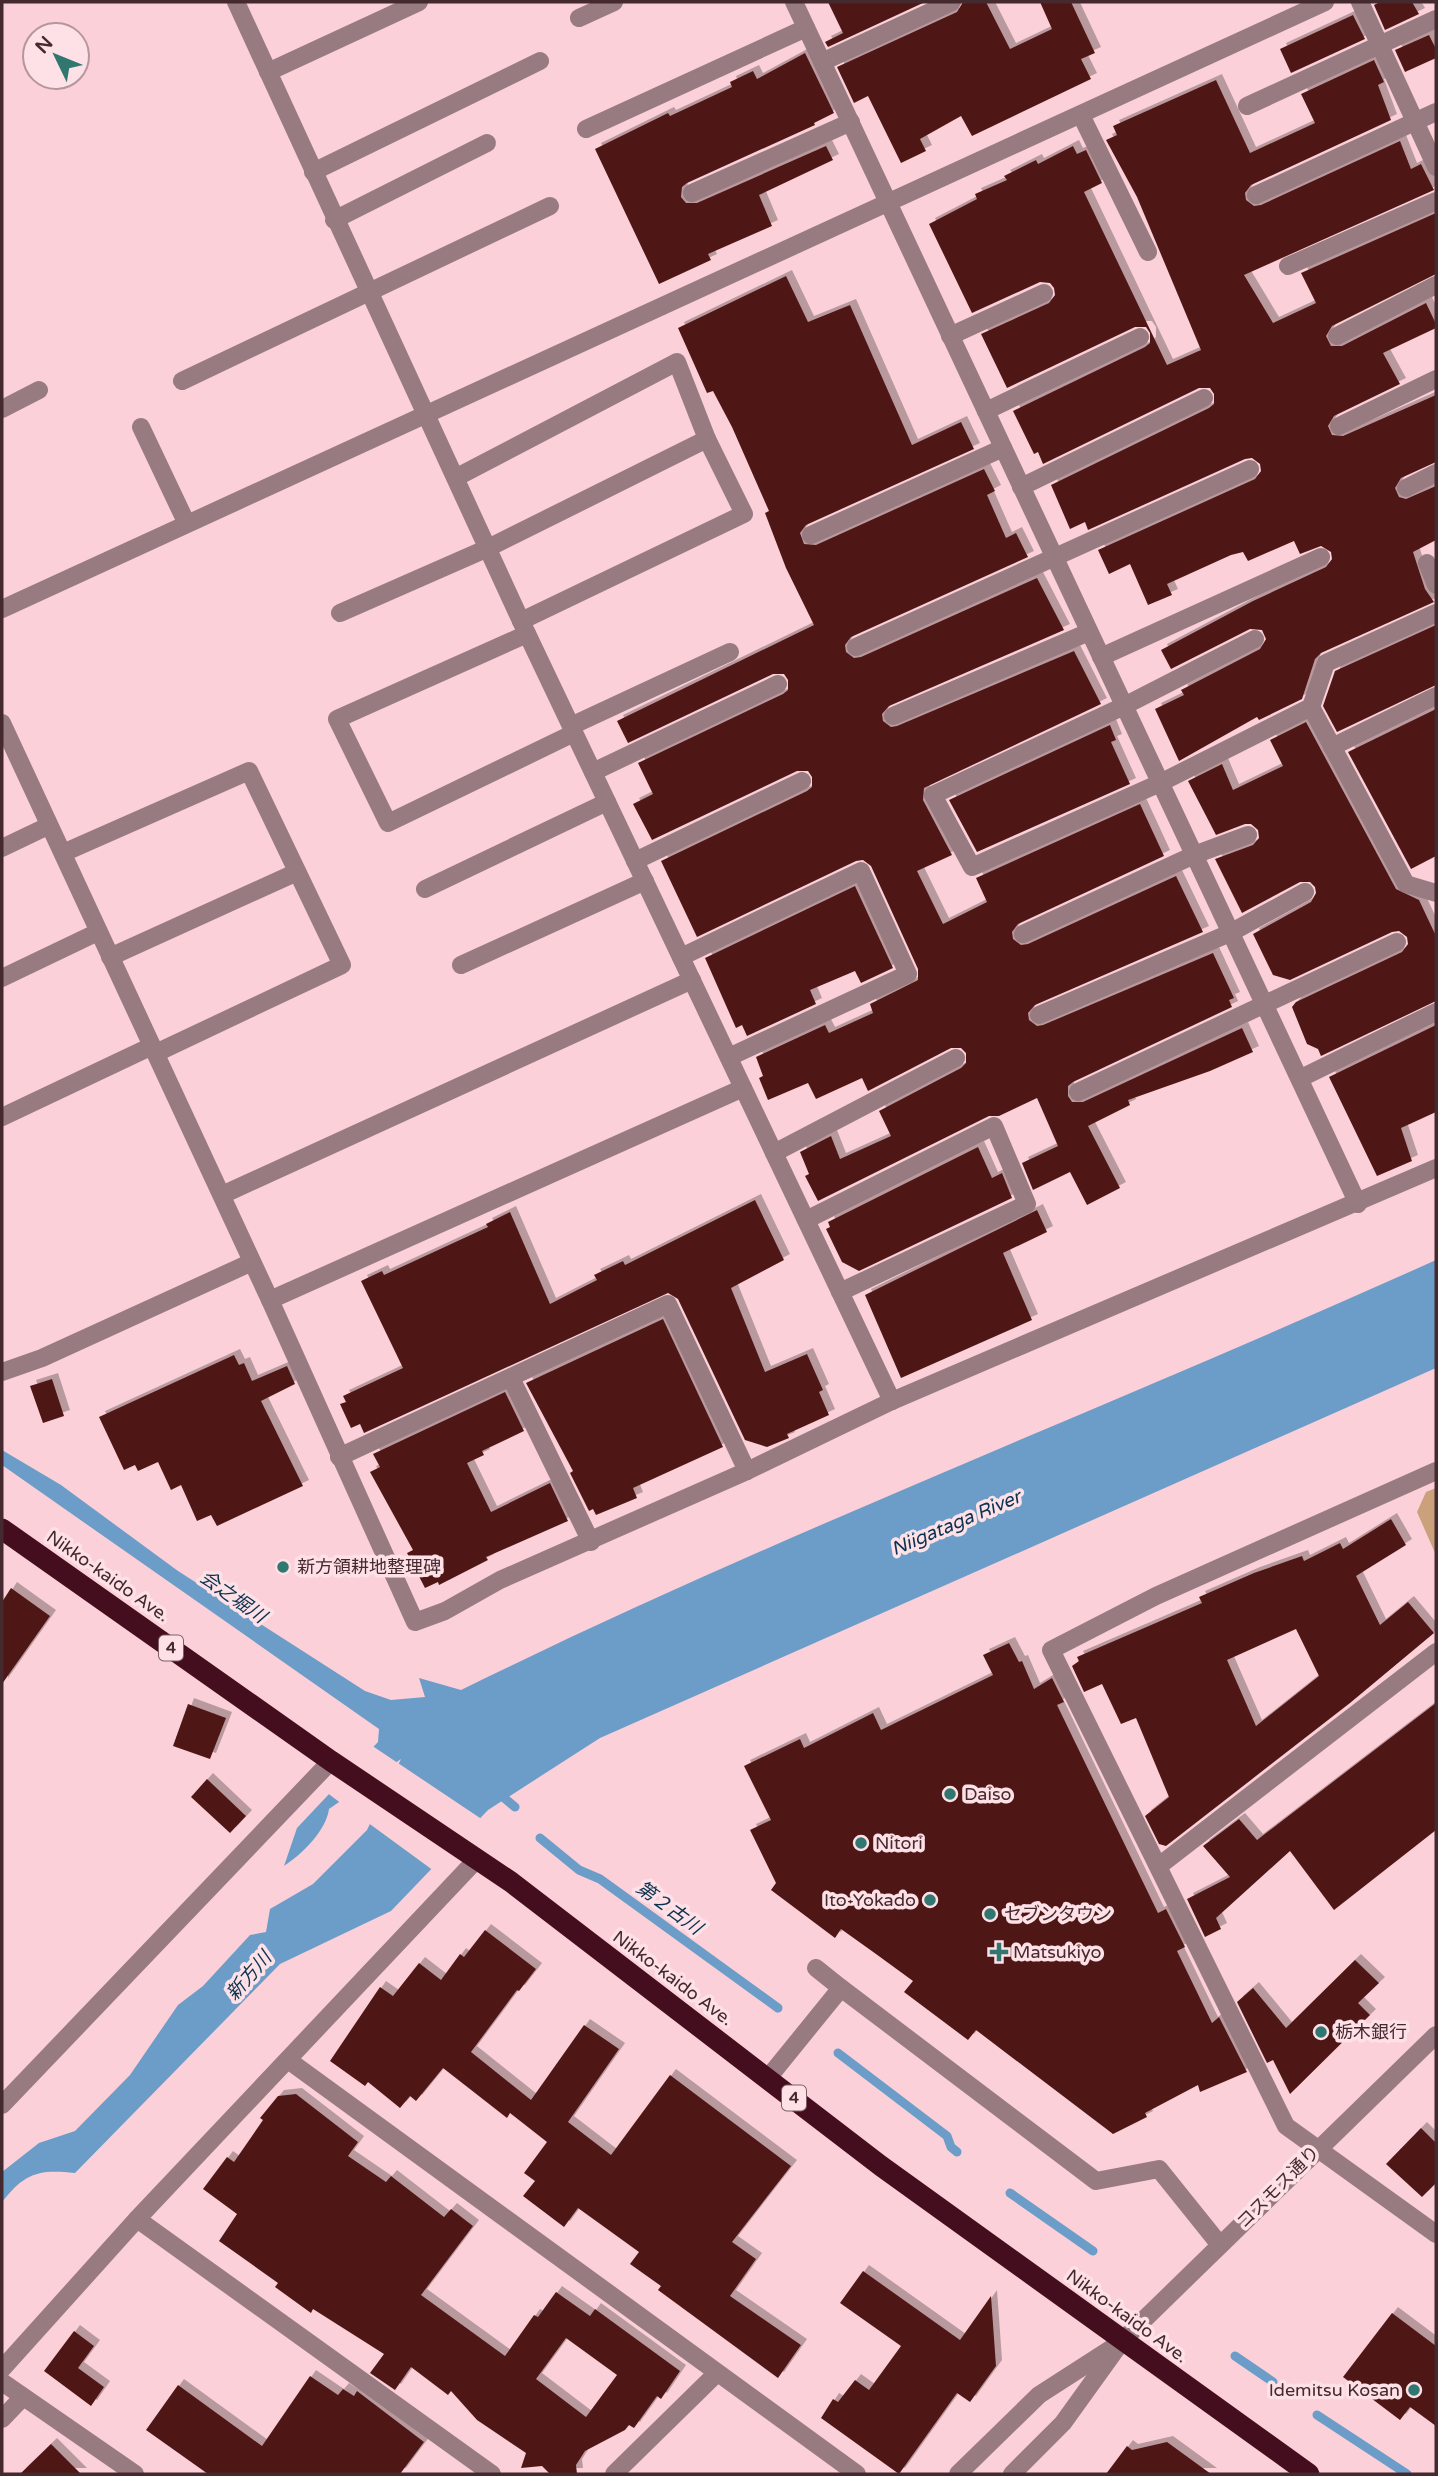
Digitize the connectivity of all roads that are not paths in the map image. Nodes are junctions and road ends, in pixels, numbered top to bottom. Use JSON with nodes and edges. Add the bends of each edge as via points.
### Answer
{"nodes":[{"id":1,"x":236,"y":2,"type":"edge"},
{"id":2,"x":419,"y":2,"type":"edge"},
{"id":3,"x":614,"y":2,"type":"edge"},
{"id":4,"x":794,"y":2,"type":"edge"},
{"id":5,"x":952,"y":2,"type":"edge"},
{"id":6,"x":1325,"y":2,"type":"edge"},
{"id":7,"x":1360,"y":2,"type":"edge"},
{"id":8,"x":579,"y":18,"type":"dead end"},
{"id":9,"x":1436,"y":19,"type":"edge"},
{"id":10,"x":806,"y":28,"type":"junction"},
{"id":11,"x":1381,"y":46,"type":"junction"},
{"id":12,"x":540,"y":61,"type":"dead end"},
{"id":13,"x":822,"y":62,"type":"junction"},
{"id":14,"x":268,"y":72,"type":"junction"},
{"id":15,"x":1247,"y":106,"type":"dead end"},
{"id":16,"x":1436,"y":112,"type":"edge"},
{"id":17,"x":1081,"y":115,"type":"junction"},
{"id":18,"x":850,"y":122,"type":"junction"},
{"id":19,"x":1416,"y":122,"type":"junction"},
{"id":20,"x":586,"y":129,"type":"dead end"},
{"id":21,"x":487,"y":143,"type":"dead end"},
{"id":22,"x":1436,"y":167,"type":"edge"},
{"id":23,"x":313,"y":172,"type":"junction"},
{"id":24,"x":692,"y":193,"type":"dead end"},
{"id":25,"x":1256,"y":195,"type":"dead end"},
{"id":26,"x":1436,"y":201,"type":"edge"},
{"id":27,"x":889,"y":204,"type":"junction"},
{"id":28,"x":550,"y":206,"type":"dead end"},
{"id":29,"x":334,"y":220,"type":"junction"},
{"id":30,"x":1148,"y":252,"type":"dead end"},
{"id":31,"x":1288,"y":266,"type":"dead end"},
{"id":32,"x":1436,"y":285,"type":"edge"},
{"id":33,"x":372,"y":293,"type":"junction"},
{"id":34,"x":1044,"y":293,"type":"dead end"},
{"id":35,"x":950,"y":335,"type":"junction"},
{"id":36,"x":1337,"y":336,"type":"dead end"},
{"id":37,"x":1140,"y":337,"type":"dead end"},
{"id":38,"x":1436,"y":379,"type":"edge"},
{"id":39,"x":182,"y":381,"type":"dead end"},
{"id":40,"x":38,"y":390,"type":"dead end"},
{"id":41,"x":1204,"y":398,"type":"dead end"},
{"id":42,"x":2,"y":409,"type":"edge"},
{"id":43,"x":986,"y":411,"type":"junction"},
{"id":44,"x":427,"y":412,"type":"junction"},
{"id":45,"x":1339,"y":426,"type":"dead end"},
{"id":46,"x":141,"y":427,"type":"dead end"},
{"id":47,"x":707,"y":439,"type":"junction"},
{"id":48,"x":1003,"y":448,"type":"junction"},
{"id":49,"x":1250,"y":468,"type":"dead end"},
{"id":50,"x":1436,"y":473,"type":"edge"},
{"id":51,"x":457,"y":477,"type":"junction"},
{"id":52,"x":1021,"y":486,"type":"junction"},
{"id":53,"x":1406,"y":488,"type":"dead end"},
{"id":54,"x":186,"y":522,"type":"junction"},
{"id":55,"x":811,"y":535,"type":"dead end"},
{"id":56,"x":488,"y":548,"type":"junction"},
{"id":57,"x":1054,"y":557,"type":"junction"},
{"id":58,"x":1321,"y":557,"type":"dead end"},
{"id":59,"x":1427,"y":563,"type":"dead end"},
{"id":60,"x":1436,"y":585,"type":"edge"},
{"id":61,"x":2,"y":609,"type":"edge"},
{"id":62,"x":1436,"y":612,"type":"edge"},
{"id":63,"x":340,"y":613,"type":"dead end"},
{"id":64,"x":524,"y":627,"type":"junction"},
{"id":65,"x":1089,"y":632,"type":"junction"},
{"id":66,"x":1255,"y":639,"type":"dead end"},
{"id":67,"x":856,"y":647,"type":"dead end"},
{"id":68,"x":730,"y":652,"type":"dead end"},
{"id":69,"x":1101,"y":657,"type":"junction"},
{"id":70,"x":778,"y":684,"type":"dead end"},
{"id":71,"x":1436,"y":696,"type":"edge"},
{"id":72,"x":1124,"y":706,"type":"junction"},
{"id":73,"x":1311,"y":706,"type":"junction"},
{"id":74,"x":893,"y":716,"type":"dead end"},
{"id":75,"x":2,"y":724,"type":"edge"},
{"id":76,"x":573,"y":729,"type":"junction"},
{"id":77,"x":1332,"y":747,"type":"junction"},
{"id":78,"x":593,"y":772,"type":"junction"},
{"id":79,"x":802,"y":781,"type":"dead end"},
{"id":80,"x":1160,"y":783,"type":"junction"},
{"id":81,"x":607,"y":802,"type":"junction"},
{"id":82,"x":48,"y":826,"type":"junction"},
{"id":83,"x":1248,"y":835,"type":"dead end"},
{"id":84,"x":2,"y":848,"type":"edge"},
{"id":85,"x":63,"y":853,"type":"junction"},
{"id":86,"x":1194,"y":855,"type":"junction"},
{"id":87,"x":635,"y":861,"type":"junction"},
{"id":88,"x":295,"y":873,"type":"junction"},
{"id":89,"x":645,"y":881,"type":"junction"},
{"id":90,"x":425,"y":888,"type":"dead end"},
{"id":91,"x":1305,"y":892,"type":"dead end"},
{"id":92,"x":1436,"y":893,"type":"edge"},
{"id":93,"x":98,"y":932,"type":"junction"},
{"id":94,"x":1230,"y":933,"type":"junction"},
{"id":95,"x":1023,"y":934,"type":"dead end"},
{"id":96,"x":1397,"y":942,"type":"dead end"},
{"id":97,"x":110,"y":957,"type":"junction"},
{"id":98,"x":681,"y":957,"type":"junction"},
{"id":99,"x":461,"y":965,"type":"dead end"},
{"id":100,"x":2,"y":978,"type":"edge"},
{"id":101,"x":692,"y":980,"type":"junction"},
{"id":102,"x":1265,"y":1006,"type":"junction"},
{"id":103,"x":1436,"y":1013,"type":"edge"},
{"id":104,"x":1038,"y":1015,"type":"dead end"},
{"id":105,"x":154,"y":1050,"type":"junction"},
{"id":106,"x":729,"y":1057,"type":"junction"},
{"id":107,"x":956,"y":1058,"type":"dead end"},
{"id":108,"x":1301,"y":1078,"type":"junction"},
{"id":109,"x":743,"y":1088,"type":"junction"},
{"id":110,"x":1078,"y":1092,"type":"dead end"},
{"id":111,"x":2,"y":1117,"type":"edge"},
{"id":112,"x":774,"y":1153,"type":"junction"},
{"id":113,"x":1436,"y":1168,"type":"edge"},
{"id":114,"x":222,"y":1195,"type":"junction"},
{"id":115,"x":1358,"y":1204,"type":"junction"},
{"id":116,"x":806,"y":1220,"type":"junction"},
{"id":117,"x":252,"y":1262,"type":"junction"},
{"id":118,"x":840,"y":1292,"type":"junction"},
{"id":119,"x":270,"y":1300,"type":"junction"},
{"id":120,"x":2,"y":1372,"type":"edge"},
{"id":121,"x":511,"y":1378,"type":"junction"},
{"id":122,"x":892,"y":1401,"type":"junction"},
{"id":123,"x":339,"y":1457,"type":"junction"},
{"id":124,"x":747,"y":1471,"type":"junction"},
{"id":125,"x":1436,"y":1471,"type":"edge"},
{"id":126,"x":2,"y":1529,"type":"edge"},
{"id":127,"x":591,"y":1542,"type":"junction"},
{"id":128,"x":1436,"y":1652,"type":"edge"},
{"id":129,"x":335,"y":1764,"type":"junction"},
{"id":130,"x":472,"y":1856,"type":"junction"},
{"id":131,"x":1160,"y":1865,"type":"junction"},
{"id":132,"x":816,"y":1968,"type":"dead end"},
{"id":133,"x":841,"y":1988,"type":"junction"},
{"id":134,"x":1436,"y":2035,"type":"edge"},
{"id":135,"x":288,"y":2060,"type":"junction"},
{"id":136,"x":768,"y":2078,"type":"junction"},
{"id":137,"x":2,"y":2105,"type":"edge"},
{"id":138,"x":1316,"y":2150,"type":"junction"},
{"id":139,"x":137,"y":2219,"type":"junction"},
{"id":140,"x":1436,"y":2234,"type":"edge"},
{"id":141,"x":1220,"y":2245,"type":"junction"},
{"id":142,"x":1122,"y":2341,"type":"junction"},
{"id":143,"x":2,"y":2369,"type":"edge"},
{"id":144,"x":717,"y":2373,"type":"junction"},
{"id":145,"x":2,"y":2382,"type":"edge"},
{"id":146,"x":23,"y":2397,"type":"junction"},
{"id":147,"x":5,"y":2420,"type":"edge"},
{"id":148,"x":135,"y":2474,"type":"edge"},
{"id":149,"x":492,"y":2474,"type":"edge"},
{"id":150,"x":614,"y":2474,"type":"edge"},
{"id":151,"x":857,"y":2474,"type":"edge"},
{"id":152,"x":958,"y":2474,"type":"edge"},
{"id":153,"x":1012,"y":2474,"type":"edge"},
{"id":154,"x":1309,"y":2474,"type":"edge"}],
"edges":[{"from":1,"to":14,"type":"street"},
{"from":2,"to":14,"type":"street"},
{"from":3,"to":8,"type":"street"},
{"from":4,"to":10,"type":"street"},
{"from":5,"to":13,"type":"street"},
{"from":6,"to":17,"type":"street"},
{"from":7,"to":11,"type":"street"},
{"from":9,"to":11,"type":"street"},
{"from":10,"to":13,"type":"street"},
{"from":10,"to":20,"type":"street"},
{"from":11,"to":15,"type":"street"},
{"from":11,"to":19,"type":"street"},
{"from":12,"to":23,"type":"street"},
{"from":13,"to":18,"type":"street"},
{"from":14,"to":23,"type":"street"},
{"from":16,"to":19,"type":"street"},
{"from":17,"to":27,"type":"street"},
{"from":17,"to":30,"type":"street"},
{"from":18,"to":24,"type":"street"},
{"from":18,"to":27,"type":"street"},
{"from":19,"to":22,"type":"street"},
{"from":19,"to":25,"type":"street"},
{"from":21,"to":29,"type":"street"},
{"from":23,"to":29,"type":"street"},
{"from":26,"to":31,"type":"street"},
{"from":27,"to":35,"type":"street"},
{"from":27,"to":44,"type":"street"},
{"from":28,"to":33,"type":"street"},
{"from":29,"to":33,"type":"street"},
{"from":32,"to":36,"type":"street"},
{"from":33,"to":39,"type":"street"},
{"from":33,"to":44,"type":"street"},
{"from":34,"to":35,"type":"street"},
{"from":35,"to":43,"type":"street"},
{"from":37,"to":43,"type":"street"},
{"from":38,"to":45,"type":"street"},
{"from":40,"to":42,"type":"street"},
{"from":41,"to":52,"type":"street"},
{"from":43,"to":48,"type":"street"},
{"from":44,"to":51,"type":"street"},
{"from":44,"to":54,"type":"street"},
{"from":46,"to":54,"type":"street"},
{"from":47,"to":51,"type":"street","via":[[677,362]]},
{"from":47,"to":56,"type":"street"},
{"from":47,"to":64,"type":"street","via":[[744,514]]},
{"from":48,"to":52,"type":"street"},
{"from":48,"to":55,"type":"street"},
{"from":49,"to":57,"type":"street"},
{"from":50,"to":53,"type":"street"},
{"from":51,"to":56,"type":"street"},
{"from":52,"to":57,"type":"street"},
{"from":54,"to":61,"type":"street"},
{"from":56,"to":63,"type":"street"},
{"from":56,"to":64,"type":"street"},
{"from":57,"to":65,"type":"street"},
{"from":57,"to":67,"type":"street"},
{"from":58,"to":69,"type":"street"},
{"from":59,"to":60,"type":"street"},
{"from":62,"to":73,"type":"street","via":[[1326,663]]},
{"from":64,"to":76,"type":"street"},
{"from":64,"to":76,"type":"street","via":[[337,719],[388,823]]},
{"from":65,"to":69,"type":"street"},
{"from":65,"to":74,"type":"street"},
{"from":66,"to":72,"type":"street"},
{"from":68,"to":76,"type":"street"},
{"from":69,"to":72,"type":"street"},
{"from":70,"to":78,"type":"street"},
{"from":71,"to":77,"type":"street"},
{"from":72,"to":80,"type":"street"},
{"from":72,"to":80,"type":"street","via":[[933,794],[972,867]]},
{"from":73,"to":77,"type":"street"},
{"from":73,"to":80,"type":"street"},
{"from":75,"to":82,"type":"street"},
{"from":76,"to":78,"type":"street"},
{"from":77,"to":92,"type":"street","via":[[1406,884]]},
{"from":78,"to":81,"type":"street"},
{"from":79,"to":87,"type":"street"},
{"from":80,"to":86,"type":"street"},
{"from":81,"to":87,"type":"street"},
{"from":81,"to":90,"type":"street"},
{"from":82,"to":84,"type":"street"},
{"from":82,"to":85,"type":"street"},
{"from":83,"to":86,"type":"street"},
{"from":85,"to":88,"type":"street","via":[[249,771]]},
{"from":85,"to":93,"type":"street"},
{"from":86,"to":94,"type":"street"},
{"from":86,"to":95,"type":"street"},
{"from":87,"to":89,"type":"street"},
{"from":88,"to":97,"type":"street"},
{"from":88,"to":105,"type":"street","via":[[342,965]]},
{"from":89,"to":98,"type":"street"},
{"from":89,"to":99,"type":"street"},
{"from":91,"to":94,"type":"street"},
{"from":93,"to":97,"type":"street"},
{"from":93,"to":100,"type":"street"},
{"from":94,"to":102,"type":"street"},
{"from":94,"to":104,"type":"street"},
{"from":96,"to":102,"type":"street"},
{"from":97,"to":105,"type":"street"},
{"from":98,"to":101,"type":"street"},
{"from":98,"to":106,"type":"street","via":[[862,871],[908,974]]},
{"from":101,"to":106,"type":"street"},
{"from":101,"to":114,"type":"street"},
{"from":102,"to":108,"type":"street"},
{"from":102,"to":110,"type":"street"},
{"from":103,"to":108,"type":"street"},
{"from":105,"to":111,"type":"street"},
{"from":105,"to":114,"type":"street"},
{"from":106,"to":109,"type":"street"},
{"from":107,"to":112,"type":"street"},
{"from":108,"to":115,"type":"street"},
{"from":109,"to":112,"type":"street"},
{"from":109,"to":119,"type":"street"},
{"from":112,"to":116,"type":"street"},
{"from":113,"to":115,"type":"street"},
{"from":114,"to":117,"type":"street"},
{"from":115,"to":122,"type":"street"},
{"from":116,"to":118,"type":"street"},
{"from":116,"to":118,"type":"street","via":[[994,1126],[1027,1204]]},
{"from":117,"to":119,"type":"street"},
{"from":117,"to":120,"type":"street","via":[[43,1358]]},
{"from":118,"to":122,"type":"street"},
{"from":119,"to":123,"type":"street"},
{"from":121,"to":123,"type":"street"},
{"from":121,"to":124,"type":"street","via":[[668,1304]]},
{"from":121,"to":127,"type":"street"},
{"from":122,"to":124,"type":"street"},
{"from":123,"to":127,"type":"street","via":[[415,1622]]},
{"from":124,"to":127,"type":"street"},
{"from":125,"to":131,"type":"street","via":[[1156,1596],[1051,1650]]},
{"from":126,"to":129,"type":"highway","name":"Nikko-kaido Ave.","number":"4"},
{"from":128,"to":131,"type":"street"},
{"from":129,"to":130,"type":"highway","name":"Nikko-kaido Ave.","number":"4"},
{"from":129,"to":137,"type":"street"},
{"from":130,"to":135,"type":"street"},
{"from":130,"to":136,"type":"highway","name":"Nikko-kaido Ave.","number":"4"},
{"from":131,"to":138,"type":"street","via":[[1286,2126]]},
{"from":132,"to":133,"type":"street"},
{"from":133,"to":136,"type":"street"},
{"from":133,"to":141,"type":"street","via":[[1096,2181],[1159,2169]]},
{"from":134,"to":138,"type":"street","name":"コスモス通り"},
{"from":135,"to":139,"type":"street"},
{"from":135,"to":144,"type":"street"},
{"from":136,"to":142,"type":"highway","name":"Nikko-kaido Ave.","number":"4"},
{"from":138,"to":140,"type":"street"},
{"from":138,"to":141,"type":"street","name":"コスモス通り"},
{"from":139,"to":143,"type":"street"},
{"from":139,"to":149,"type":"street"},
{"from":141,"to":142,"type":"street","name":"コスモス通り"},
{"from":142,"to":152,"type":"street","name":"コスモス通り","via":[[1039,2395]]},
{"from":142,"to":153,"type":"street","name":"コスモス通り","via":[[1063,2423]]},
{"from":142,"to":154,"type":"highway","name":"Nikko-kaido Ave.","number":"4"},
{"from":144,"to":150,"type":"street"},
{"from":144,"to":151,"type":"street"},
{"from":145,"to":146,"type":"street"},
{"from":146,"to":147,"type":"street"},
{"from":146,"to":148,"type":"street"}]}
